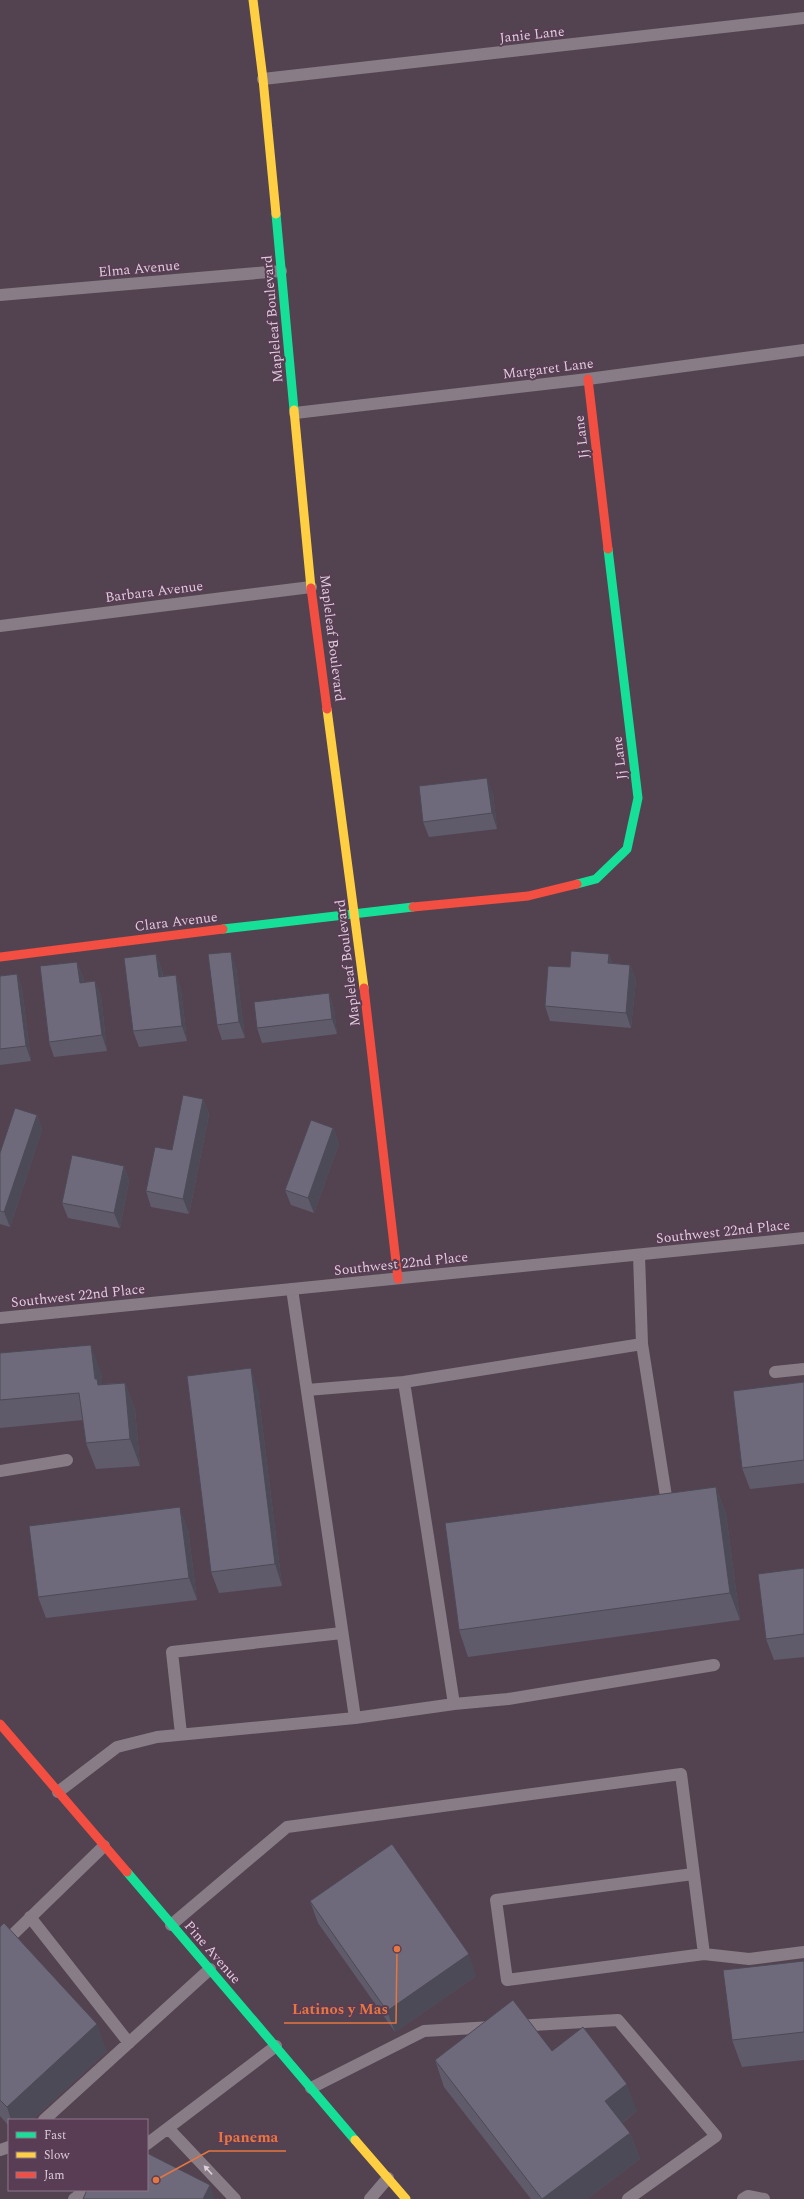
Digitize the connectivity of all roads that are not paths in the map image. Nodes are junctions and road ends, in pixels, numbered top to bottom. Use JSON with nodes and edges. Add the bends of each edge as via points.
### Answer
{"nodes":[{"id":1,"x":253,"y":0,"type":"edge"},
{"id":2,"x":804,"y":18,"type":"edge"},
{"id":3,"x":263,"y":80,"type":"junction"},
{"id":4,"x":282,"y":271,"type":"junction"},
{"id":5,"x":0,"y":295,"type":"edge"},
{"id":6,"x":804,"y":350,"type":"edge"},
{"id":7,"x":588,"y":379,"type":"junction"},
{"id":8,"x":295,"y":413,"type":"junction"},
{"id":9,"x":311,"y":587,"type":"junction"},
{"id":10,"x":0,"y":626,"type":"edge"},
{"id":11,"x":355,"y":912,"type":"junction"},
{"id":12,"x":0,"y":957,"type":"edge"},
{"id":13,"x":804,"y":1238,"type":"edge"},
{"id":14,"x":638,"y":1255,"type":"junction"},
{"id":15,"x":398,"y":1279,"type":"junction"},
{"id":16,"x":292,"y":1289,"type":"junction"},
{"id":17,"x":0,"y":1318,"type":"edge"},
{"id":18,"x":642,"y":1344,"type":"junction"},
{"id":19,"x":804,"y":1369,"type":"edge"},
{"id":20,"x":776,"y":1372,"type":"dead end"},
{"id":21,"x":404,"y":1382,"type":"junction"},
{"id":22,"x":307,"y":1390,"type":"junction"},
{"id":23,"x":67,"y":1460,"type":"dead end"},
{"id":24,"x":0,"y":1471,"type":"edge"},
{"id":25,"x":669,"y":1512,"type":"edge"},
{"id":26,"x":342,"y":1633,"type":"junction"},
{"id":27,"x":714,"y":1666,"type":"dead end"},
{"id":28,"x":454,"y":1704,"type":"junction"},
{"id":29,"x":355,"y":1718,"type":"junction"},
{"id":30,"x":0,"y":1724,"type":"edge"},
{"id":31,"x":181,"y":1734,"type":"junction"},
{"id":32,"x":58,"y":1792,"type":"junction"},
{"id":33,"x":104,"y":1846,"type":"junction"},
{"id":34,"x":693,"y":1874,"type":"junction"},
{"id":35,"x":30,"y":1917,"type":"junction"},
{"id":36,"x":171,"y":1925,"type":"junction"},
{"id":37,"x":0,"y":1947,"type":"edge"},
{"id":38,"x":804,"y":1952,"type":"edge"},
{"id":39,"x":704,"y":1954,"type":"junction"},
{"id":40,"x":210,"y":1969,"type":"junction"},
{"id":41,"x":129,"y":2043,"type":"junction"},
{"id":42,"x":276,"y":2046,"type":"junction"},
{"id":43,"x":311,"y":2088,"type":"junction"},
{"id":44,"x":45,"y":2119,"type":"edge"},
{"id":45,"x":168,"y":2128,"type":"junction"},
{"id":46,"x":148,"y":2143,"type":"edge"},
{"id":47,"x":388,"y":2178,"type":"junction"},
{"id":48,"x":85,"y":2191,"type":"edge"},
{"id":49,"x":74,"y":2199,"type":"edge"},
{"id":50,"x":235,"y":2199,"type":"edge"},
{"id":51,"x":370,"y":2199,"type":"edge"},
{"id":52,"x":406,"y":2199,"type":"edge"},
{"id":53,"x":628,"y":2199,"type":"edge"},
{"id":54,"x":743,"y":2199,"type":"edge"},
{"id":55,"x":764,"y":2199,"type":"edge"}],
"edges":[{"from":1,"to":3,"type":"main road","name":"Mapleleaf Boulevard"},
{"from":2,"to":3,"type":"street","name":"Janie Lane"},
{"from":3,"to":4,"type":"main road","name":"Mapleleaf Boulevard"},
{"from":4,"to":5,"type":"street","name":"Elma Avenue"},
{"from":4,"to":8,"type":"main road","name":"Mapleleaf Boulevard"},
{"from":6,"to":7,"type":"street","name":"Margaret Lane"},
{"from":7,"to":8,"type":"street","name":"Margaret Lane"},
{"from":7,"to":11,"type":"main road","name":"Jj Lane","via":[[638,798],[627,850],[596,880],[528,896]]},
{"from":8,"to":9,"type":"main road","name":"Mapleleaf Boulevard"},
{"from":9,"to":10,"type":"street","name":"Barbara Avenue"},
{"from":9,"to":11,"type":"main road","name":"Mapleleaf Boulevard"},
{"from":11,"to":12,"type":"main road","name":"Clara Avenue"},
{"from":11,"to":15,"type":"main road","name":"Mapleleaf Boulevard"},
{"from":13,"to":14,"type":"street","name":"Southwest 22nd Place"},
{"from":14,"to":15,"type":"street","name":"Southwest 22nd Place"},
{"from":14,"to":18,"type":"street"},
{"from":15,"to":16,"type":"street","name":"Southwest 22nd Place"},
{"from":16,"to":17,"type":"street","name":"Southwest 22nd Place"},
{"from":16,"to":22,"type":"street"},
{"from":18,"to":21,"type":"street"},
{"from":18,"to":25,"type":"street"},
{"from":19,"to":20,"type":"street"},
{"from":21,"to":22,"type":"street"},
{"from":21,"to":28,"type":"street"},
{"from":22,"to":26,"type":"street"},
{"from":23,"to":24,"type":"street"},
{"from":26,"to":29,"type":"street"},
{"from":26,"to":31,"type":"street","via":[[172,1652]]},
{"from":27,"to":28,"type":"street","via":[[508,1699]]},
{"from":28,"to":29,"type":"street"},
{"from":29,"to":31,"type":"street"},
{"from":30,"to":32,"type":"main road","name":"Pine Avenue"},
{"from":31,"to":32,"type":"street","via":[[117,1747]]},
{"from":32,"to":33,"type":"main road","name":"Pine Avenue"},
{"from":33,"to":35,"type":"street"},
{"from":33,"to":36,"type":"main road","name":"Pine Avenue"},
{"from":34,"to":36,"type":"street","via":[[681,1774],[287,1827]]},
{"from":34,"to":39,"type":"street"},
{"from":34,"to":39,"type":"street","via":[[496,1900],[507,1980]]},
{"from":35,"to":37,"type":"street"},
{"from":35,"to":41,"type":"street"},
{"from":36,"to":40,"type":"main road","name":"Pine Avenue"},
{"from":38,"to":39,"type":"street","via":[[749,1959]]},
{"from":40,"to":41,"type":"street"},
{"from":40,"to":42,"type":"main road","name":"Pine Avenue"},
{"from":41,"to":44,"type":"street"},
{"from":42,"to":43,"type":"main road","name":"Pine Avenue"},
{"from":42,"to":45,"type":"street"},
{"from":43,"to":47,"type":"main road","name":"Pine Avenue"},
{"from":43,"to":53,"type":"street","via":[[424,2031],[618,2020],[716,2136]]},
{"from":45,"to":46,"type":"street"},
{"from":50,"to":45,"type":"street","one_way":true},
{"from":47,"to":51,"type":"street"},
{"from":47,"to":52,"type":"main road","name":"Pine Avenue"},
{"from":48,"to":49,"type":"street"},
{"from":54,"to":55,"type":"street","via":[[748,2196]]}]}
